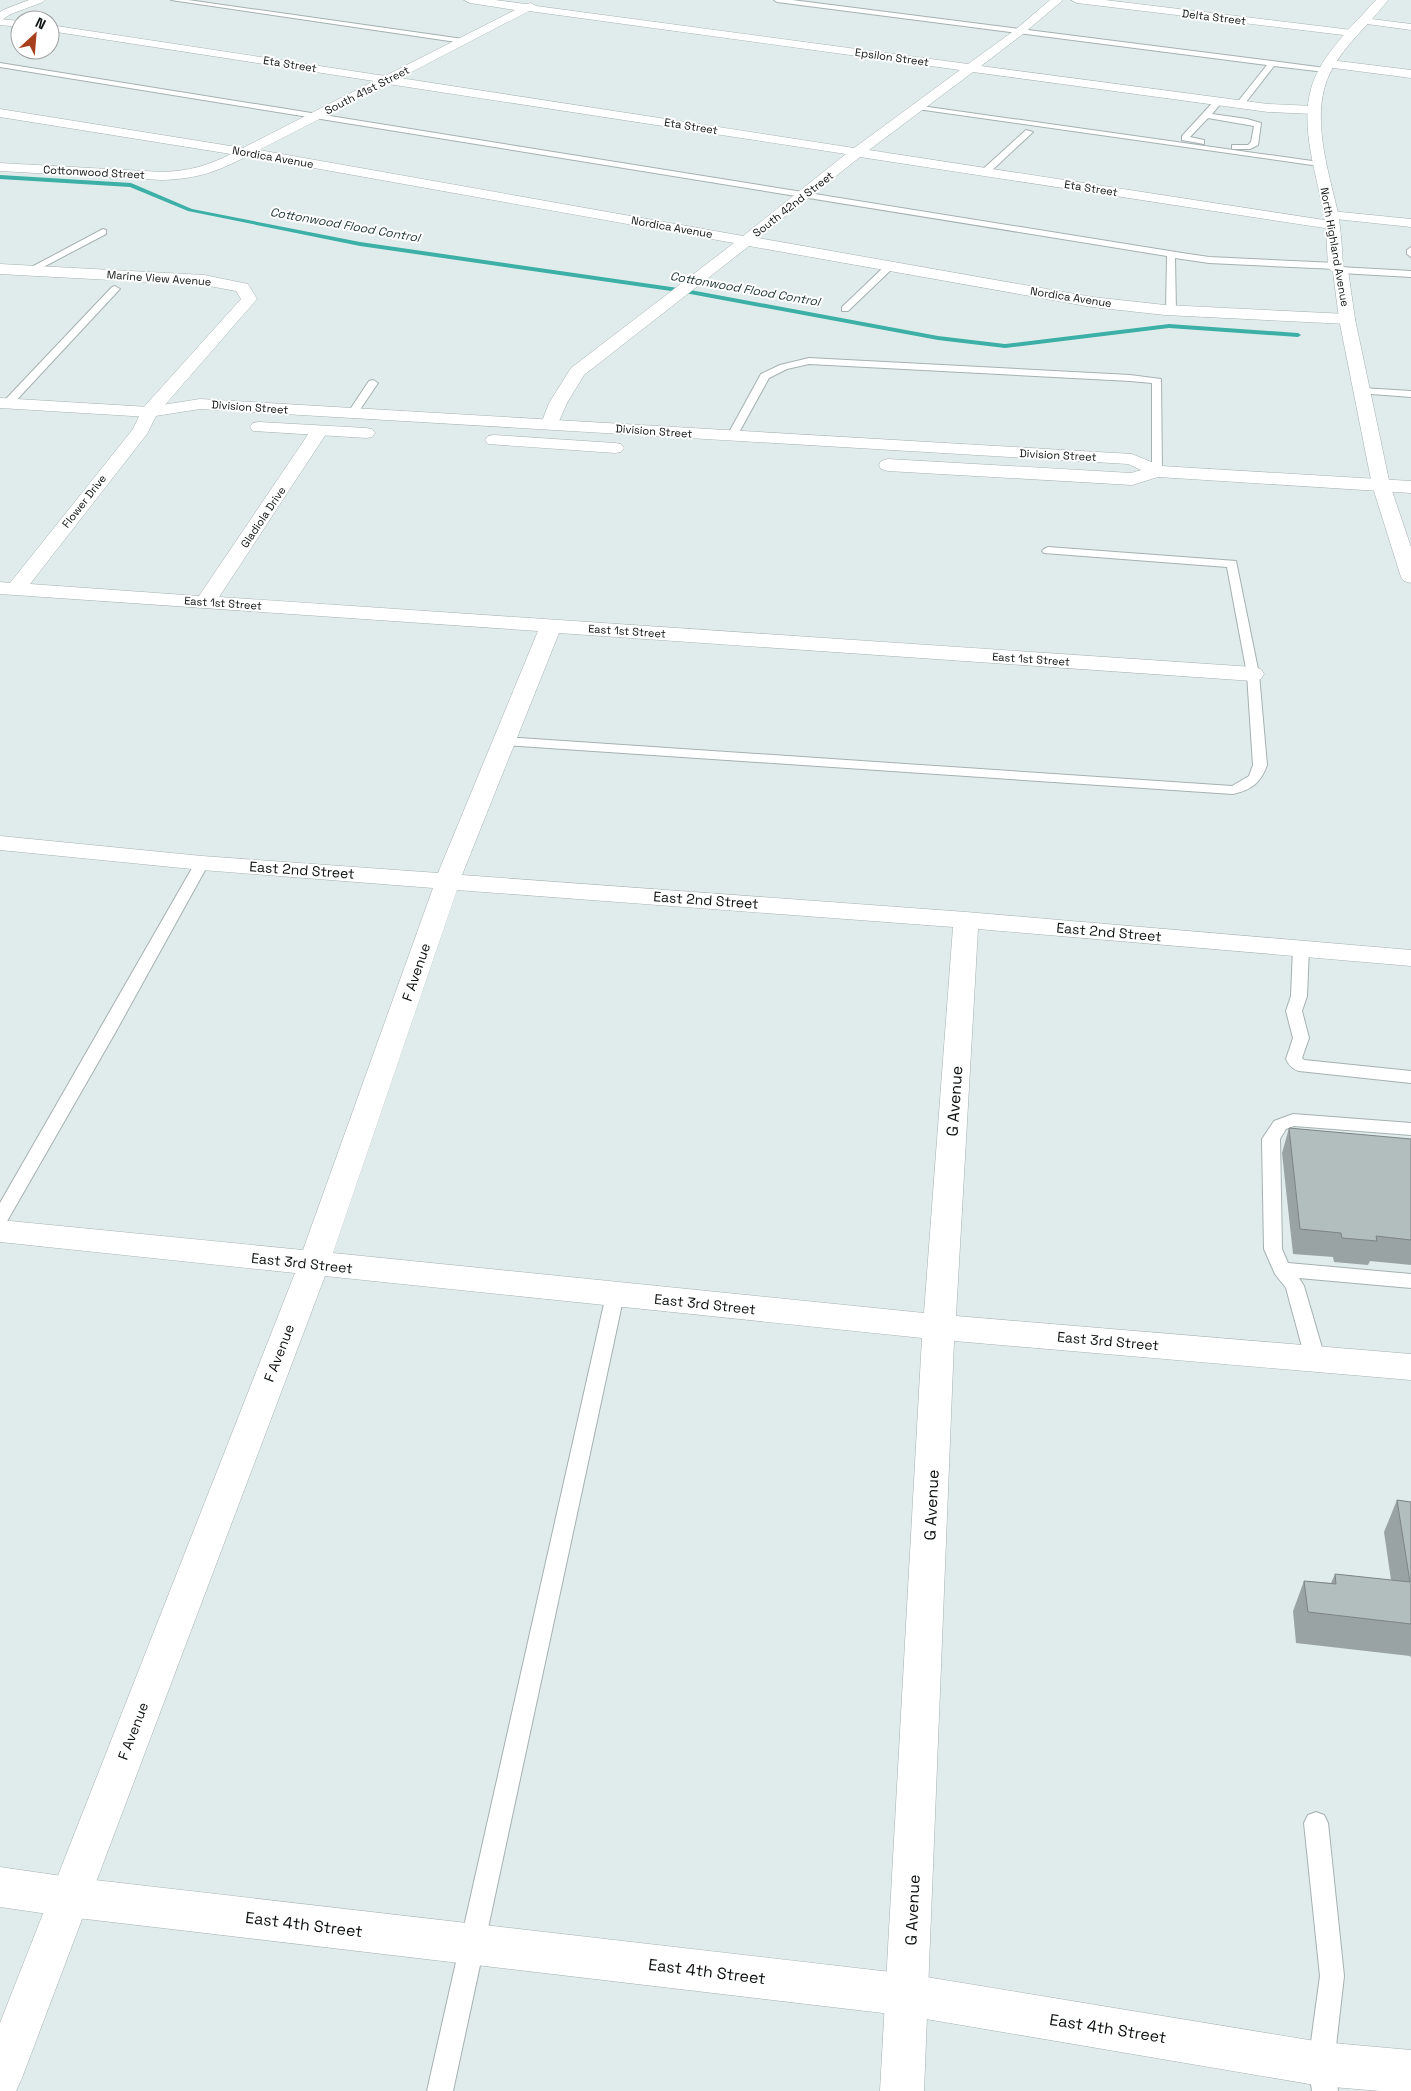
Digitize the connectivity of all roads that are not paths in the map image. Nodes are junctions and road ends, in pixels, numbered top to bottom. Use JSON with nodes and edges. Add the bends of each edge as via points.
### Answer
{"nodes":[{"id":1,"x":39,"y":0,"type":"edge"},
{"id":2,"x":174,"y":0,"type":"edge"},
{"id":3,"x":470,"y":0,"type":"edge"},
{"id":4,"x":544,"y":0,"type":"edge"},
{"id":5,"x":777,"y":0,"type":"edge"},
{"id":6,"x":1057,"y":0,"type":"edge"},
{"id":7,"x":1077,"y":0,"type":"edge"},
{"id":8,"x":1382,"y":0,"type":"edge"},
{"id":9,"x":527,"y":8,"type":"junction"},
{"id":10,"x":0,"y":18,"type":"edge"},
{"id":11,"x":1364,"y":21,"type":"junction"},
{"id":12,"x":1411,"y":27,"type":"edge"},
{"id":13,"x":60,"y":30,"type":"edge"},
{"id":14,"x":1019,"y":32,"type":"junction"},
{"id":15,"x":1352,"y":33,"type":"junction"},
{"id":16,"x":463,"y":41,"type":"junction"},
{"id":17,"x":1272,"y":63,"type":"junction"},
{"id":18,"x":0,"y":64,"type":"edge"},
{"id":19,"x":1327,"y":67,"type":"junction"},
{"id":20,"x":968,"y":68,"type":"junction"},
{"id":21,"x":1411,"y":74,"type":"edge"},
{"id":22,"x":389,"y":79,"type":"junction"},
{"id":23,"x":1219,"y":101,"type":"junction"},
{"id":24,"x":1240,"y":104,"type":"junction"},
{"id":25,"x":917,"y":107,"type":"junction"},
{"id":26,"x":1314,"y":110,"type":"junction"},
{"id":27,"x":0,"y":112,"type":"edge"},
{"id":28,"x":317,"y":115,"type":"junction"},
{"id":29,"x":1206,"y":115,"type":"junction"},
{"id":30,"x":1029,"y":132,"type":"dead end"},
{"id":31,"x":245,"y":152,"type":"junction"},
{"id":32,"x":857,"y":152,"type":"junction"},
{"id":33,"x":1319,"y":164,"type":"junction"},
{"id":34,"x":0,"y":167,"type":"edge"},
{"id":35,"x":985,"y":172,"type":"junction"},
{"id":36,"x":188,"y":175,"type":"joint"},
{"id":37,"x":806,"y":194,"type":"junction"},
{"id":38,"x":1331,"y":220,"type":"junction"},
{"id":39,"x":1411,"y":223,"type":"edge"},
{"id":40,"x":103,"y":232,"type":"dead end"},
{"id":41,"x":746,"y":241,"type":"junction"},
{"id":42,"x":1411,"y":250,"type":"edge"},
{"id":43,"x":1171,"y":254,"type":"junction"},
{"id":44,"x":1411,"y":254,"type":"edge"},
{"id":45,"x":890,"y":266,"type":"junction"},
{"id":46,"x":1338,"y":268,"type":"junction"},
{"id":47,"x":1,"y":270,"type":"edge"},
{"id":48,"x":29,"y":271,"type":"junction"},
{"id":49,"x":1411,"y":274,"type":"edge"},
{"id":50,"x":115,"y":289,"type":"dead end"},
{"id":51,"x":845,"y":309,"type":"dead end"},
{"id":52,"x":1171,"y":311,"type":"junction"},
{"id":53,"x":1347,"y":319,"type":"junction"},
{"id":54,"x":373,"y":383,"type":"dead end"},
{"id":55,"x":1362,"y":391,"type":"junction"},
{"id":56,"x":1411,"y":394,"type":"edge"},
{"id":57,"x":3,"y":404,"type":"edge"},
{"id":58,"x":149,"y":412,"type":"junction"},
{"id":59,"x":352,"y":414,"type":"junction"},
{"id":60,"x":196,"y":422,"type":"dead end"},
{"id":61,"x":550,"y":424,"type":"junction"},
{"id":62,"x":243,"y":426,"type":"dead end"},
{"id":63,"x":319,"y":431,"type":"junction"},
{"id":64,"x":386,"y":434,"type":"dead end"},
{"id":65,"x":732,"y":436,"type":"junction"},
{"id":66,"x":481,"y":440,"type":"dead end"},
{"id":67,"x":636,"y":449,"type":"dead end"},
{"id":68,"x":873,"y":464,"type":"dead end"},
{"id":69,"x":1157,"y":470,"type":"junction"},
{"id":70,"x":1382,"y":485,"type":"junction"},
{"id":71,"x":1411,"y":487,"type":"edge"},
{"id":72,"x":1048,"y":551,"type":"dead end"},
{"id":73,"x":1411,"y":577,"type":"edge"},
{"id":74,"x":8,"y":588,"type":"edge"},
{"id":75,"x":205,"y":602,"type":"junction"},
{"id":76,"x":551,"y":626,"type":"junction"},
{"id":77,"x":1253,"y":674,"type":"junction"},
{"id":78,"x":504,"y":741,"type":"junction"},
{"id":79,"x":0,"y":843,"type":"edge"},
{"id":80,"x":202,"y":863,"type":"junction"},
{"id":81,"x":448,"y":880,"type":"junction"},
{"id":82,"x":966,"y":920,"type":"junction"},
{"id":83,"x":1301,"y":948,"type":"junction"},
{"id":84,"x":1411,"y":958,"type":"edge"},
{"id":85,"x":1411,"y":1077,"type":"edge"},
{"id":86,"x":1411,"y":1129,"type":"edge"},
{"id":87,"x":0,"y":1218,"type":"edge"},
{"id":88,"x":0,"y":1231,"type":"edge"},
{"id":89,"x":314,"y":1264,"type":"junction"},
{"id":90,"x":1281,"y":1269,"type":"junction"},
{"id":91,"x":1411,"y":1281,"type":"edge"},
{"id":92,"x":615,"y":1295,"type":"junction"},
{"id":93,"x":940,"y":1327,"type":"junction"},
{"id":94,"x":1315,"y":1358,"type":"junction"},
{"id":95,"x":1411,"y":1367,"type":"edge"},
{"id":96,"x":1316,"y":1823,"type":"dead end"},
{"id":97,"x":0,"y":1887,"type":"edge"},
{"id":98,"x":69,"y":1897,"type":"junction"},
{"id":99,"x":472,"y":1944,"type":"junction"},
{"id":100,"x":908,"y":1995,"type":"junction"},
{"id":101,"x":1411,"y":2072,"type":"edge"},
{"id":102,"x":1323,"y":2077,"type":"edge"},
{"id":103,"x":0,"y":2078,"type":"edge"},
{"id":104,"x":440,"y":2091,"type":"edge"},
{"id":105,"x":902,"y":2091,"type":"edge"}],
"edges":[{"from":1,"to":10,"type":"street","via":[[7,12]]},
{"from":2,"to":16,"type":"lane"},
{"from":3,"to":9,"type":"street","name":"Epsilon Street"},
{"from":4,"to":9,"type":"street","name":"South 41st Street"},
{"from":5,"to":14,"type":"lane"},
{"from":6,"to":14,"type":"street","name":"South 42nd Street"},
{"from":7,"to":15,"type":"street","name":"Delta Street"},
{"from":8,"to":11,"type":"street","name":"North Highland Avenue"},
{"from":9,"to":16,"type":"street","name":"South 41st Street"},
{"from":9,"to":20,"type":"street","name":"Epsilon Street"},
{"from":11,"to":12,"type":"street"},
{"from":11,"to":15,"type":"street","name":"North Highland Avenue"},
{"from":13,"to":22,"type":"street","name":"Eta Street"},
{"from":14,"to":17,"type":"lane"},
{"from":14,"to":20,"type":"street","name":"South 42nd Street"},
{"from":15,"to":19,"type":"street","name":"North Highland Avenue"},
{"from":16,"to":22,"type":"street","name":"South 41st Street"},
{"from":17,"to":19,"type":"lane"},
{"from":17,"to":24,"type":"lane"},
{"from":18,"to":28,"type":"lane"},
{"from":19,"to":21,"type":"street"},
{"from":19,"to":26,"type":"street","name":"North Highland Avenue","via":[[1317,89]]},
{"from":20,"to":23,"type":"street","name":"Epsilon Street"},
{"from":20,"to":25,"type":"street","name":"South 42nd Street"},
{"from":22,"to":28,"type":"street","name":"South 41st Street"},
{"from":22,"to":32,"type":"street","name":"Eta Street"},
{"from":23,"to":24,"type":"street","name":"Epsilon Street"},
{"from":23,"to":29,"type":"lane"},
{"from":24,"to":26,"type":"street","name":"Epsilon Street"},
{"from":25,"to":32,"type":"street","name":"South 42nd Street"},
{"from":25,"to":33,"type":"lane"},
{"from":26,"to":33,"type":"street","name":"North Highland Avenue"},
{"from":27,"to":31,"type":"street","name":"Nordica Avenue"},
{"from":28,"to":31,"type":"street","name":"South 41st Street"},
{"from":28,"to":37,"type":"lane"},
{"from":29,"to":29,"type":"lane","via":[[1185,138],[1239,148],[1255,143],[1258,125]]},
{"from":30,"to":35,"type":"lane"},
{"from":31,"to":36,"type":"street","name":"South 41st Street","via":[[220,165]]},
{"from":31,"to":41,"type":"street","name":"Nordica Avenue"},
{"from":32,"to":35,"type":"street","name":"Eta Street"},
{"from":32,"to":37,"type":"street","name":"South 42nd Street"},
{"from":33,"to":38,"type":"street","name":"North Highland Avenue"},
{"from":34,"to":36,"type":"street","name":"Cottonwood Street"},
{"from":35,"to":38,"type":"street","name":"Eta Street"},
{"from":37,"to":41,"type":"street","name":"South 42nd Street"},
{"from":37,"to":43,"type":"lane"},
{"from":38,"to":39,"type":"street","name":"Eta Street"},
{"from":38,"to":46,"type":"street","name":"North Highland Avenue"},
{"from":40,"to":48,"type":"lane"},
{"from":41,"to":45,"type":"street","name":"Nordica Avenue"},
{"from":41,"to":61,"type":"street","name":"South 42nd Street","via":[[577,372],[558,403]]},
{"from":42,"to":44,"type":"lane"},
{"from":43,"to":46,"type":"lane","via":[[1209,260]]},
{"from":43,"to":52,"type":"lane"},
{"from":45,"to":51,"type":"lane"},
{"from":45,"to":52,"type":"street","name":"Nordica Avenue","via":[[1092,302]]},
{"from":46,"to":49,"type":"lane"},
{"from":46,"to":53,"type":"street","name":"North Highland Avenue"},
{"from":47,"to":48,"type":"street","name":"Marine View Avenue"},
{"from":48,"to":58,"type":"street","name":"Marine View Avenue","via":[[204,280],[242,287],[249,299]]},
{"from":50,"to":57,"type":"lane"},
{"from":52,"to":53,"type":"street","name":"Nordica Avenue"},
{"from":53,"to":55,"type":"street","name":"North Highland Avenue"},
{"from":54,"to":59,"type":"lane"},
{"from":55,"to":56,"type":"lane"},
{"from":55,"to":70,"type":"street","name":"North Highland Avenue"},
{"from":57,"to":58,"type":"street","name":"Division Street"},
{"from":58,"to":59,"type":"street","name":"Division Street","via":[[200,404]]},
{"from":58,"to":60,"type":"street","name":"Division Street"},
{"from":58,"to":74,"type":"street","name":"Flower Drive","via":[[141,430]]},
{"from":59,"to":61,"type":"street","name":"Division Street"},
{"from":61,"to":65,"type":"street","name":"Division Street"},
{"from":62,"to":63,"type":"street","name":"Division Street"},
{"from":63,"to":64,"type":"street","name":"Division Street"},
{"from":63,"to":75,"type":"street","name":"Gladiola Drive"},
{"from":65,"to":69,"type":"street","name":"Division Street","via":[[1132,459]]},
{"from":65,"to":69,"type":"lane","via":[[765,376],[784,367],[809,362],[1130,378],[1157,381]]},
{"from":66,"to":67,"type":"street","name":"Division Street"},
{"from":68,"to":69,"type":"street","name":"Division Street","via":[[1132,479]]},
{"from":69,"to":70,"type":"street","name":"Division Street"},
{"from":70,"to":71,"type":"street","name":"Division Street"},
{"from":70,"to":73,"type":"street","name":"North Highland Avenue"},
{"from":72,"to":77,"type":"lane","via":[[1232,564]]},
{"from":74,"to":75,"type":"street","name":"East 1st Street"},
{"from":75,"to":76,"type":"street","name":"East 1st Street"},
{"from":76,"to":77,"type":"street","name":"East 1st Street"},
{"from":76,"to":78,"type":"street","name":"F Avenue"},
{"from":77,"to":78,"type":"lane","via":[[1260,766],[1256,778],[1248,785],[1233,790]]},
{"from":78,"to":81,"type":"street","name":"F Avenue"},
{"from":79,"to":80,"type":"street","name":"East 2nd Street"},
{"from":80,"to":81,"type":"street","name":"East 2nd Street"},
{"from":80,"to":87,"type":"lane"},
{"from":81,"to":82,"type":"street","name":"East 2nd Street"},
{"from":81,"to":89,"type":"street","name":"F Avenue"},
{"from":82,"to":83,"type":"street","name":"East 2nd Street"},
{"from":82,"to":93,"type":"street","name":"G Avenue"},
{"from":83,"to":84,"type":"street","name":"East 2nd Street"},
{"from":83,"to":85,"type":"lane","via":[[1299,996],[1294,1011],[1301,1038],[1294,1059],[1299,1066]]},
{"from":86,"to":90,"type":"lane","via":[[1293,1120],[1280,1126],[1271,1139],[1273,1249]]},
{"from":88,"to":89,"type":"street","name":"East 3rd Street"},
{"from":89,"to":92,"type":"street","name":"East 3rd Street"},
{"from":89,"to":98,"type":"street","name":"F Avenue"},
{"from":90,"to":91,"type":"lane"},
{"from":90,"to":94,"type":"lane","via":[[1295,1286]]},
{"from":92,"to":93,"type":"street","name":"East 3rd Street"},
{"from":92,"to":99,"type":"lane"},
{"from":93,"to":94,"type":"street","name":"East 3rd Street"},
{"from":93,"to":100,"type":"street","name":"G Avenue"},
{"from":94,"to":95,"type":"street","name":"East 3rd Street"},
{"from":96,"to":102,"type":"lane","via":[[1332,1976]]},
{"from":97,"to":98,"type":"street","name":"East 4th Street"},
{"from":98,"to":99,"type":"street","name":"East 4th Street"},
{"from":98,"to":103,"type":"street","name":"F Avenue"},
{"from":99,"to":100,"type":"street","name":"East 4th Street"},
{"from":99,"to":104,"type":"lane"},
{"from":100,"to":102,"type":"street","name":"East 4th Street"},
{"from":100,"to":105,"type":"street","name":"G Avenue"},
{"from":101,"to":102,"type":"street","name":"East 4th Street"}]}
